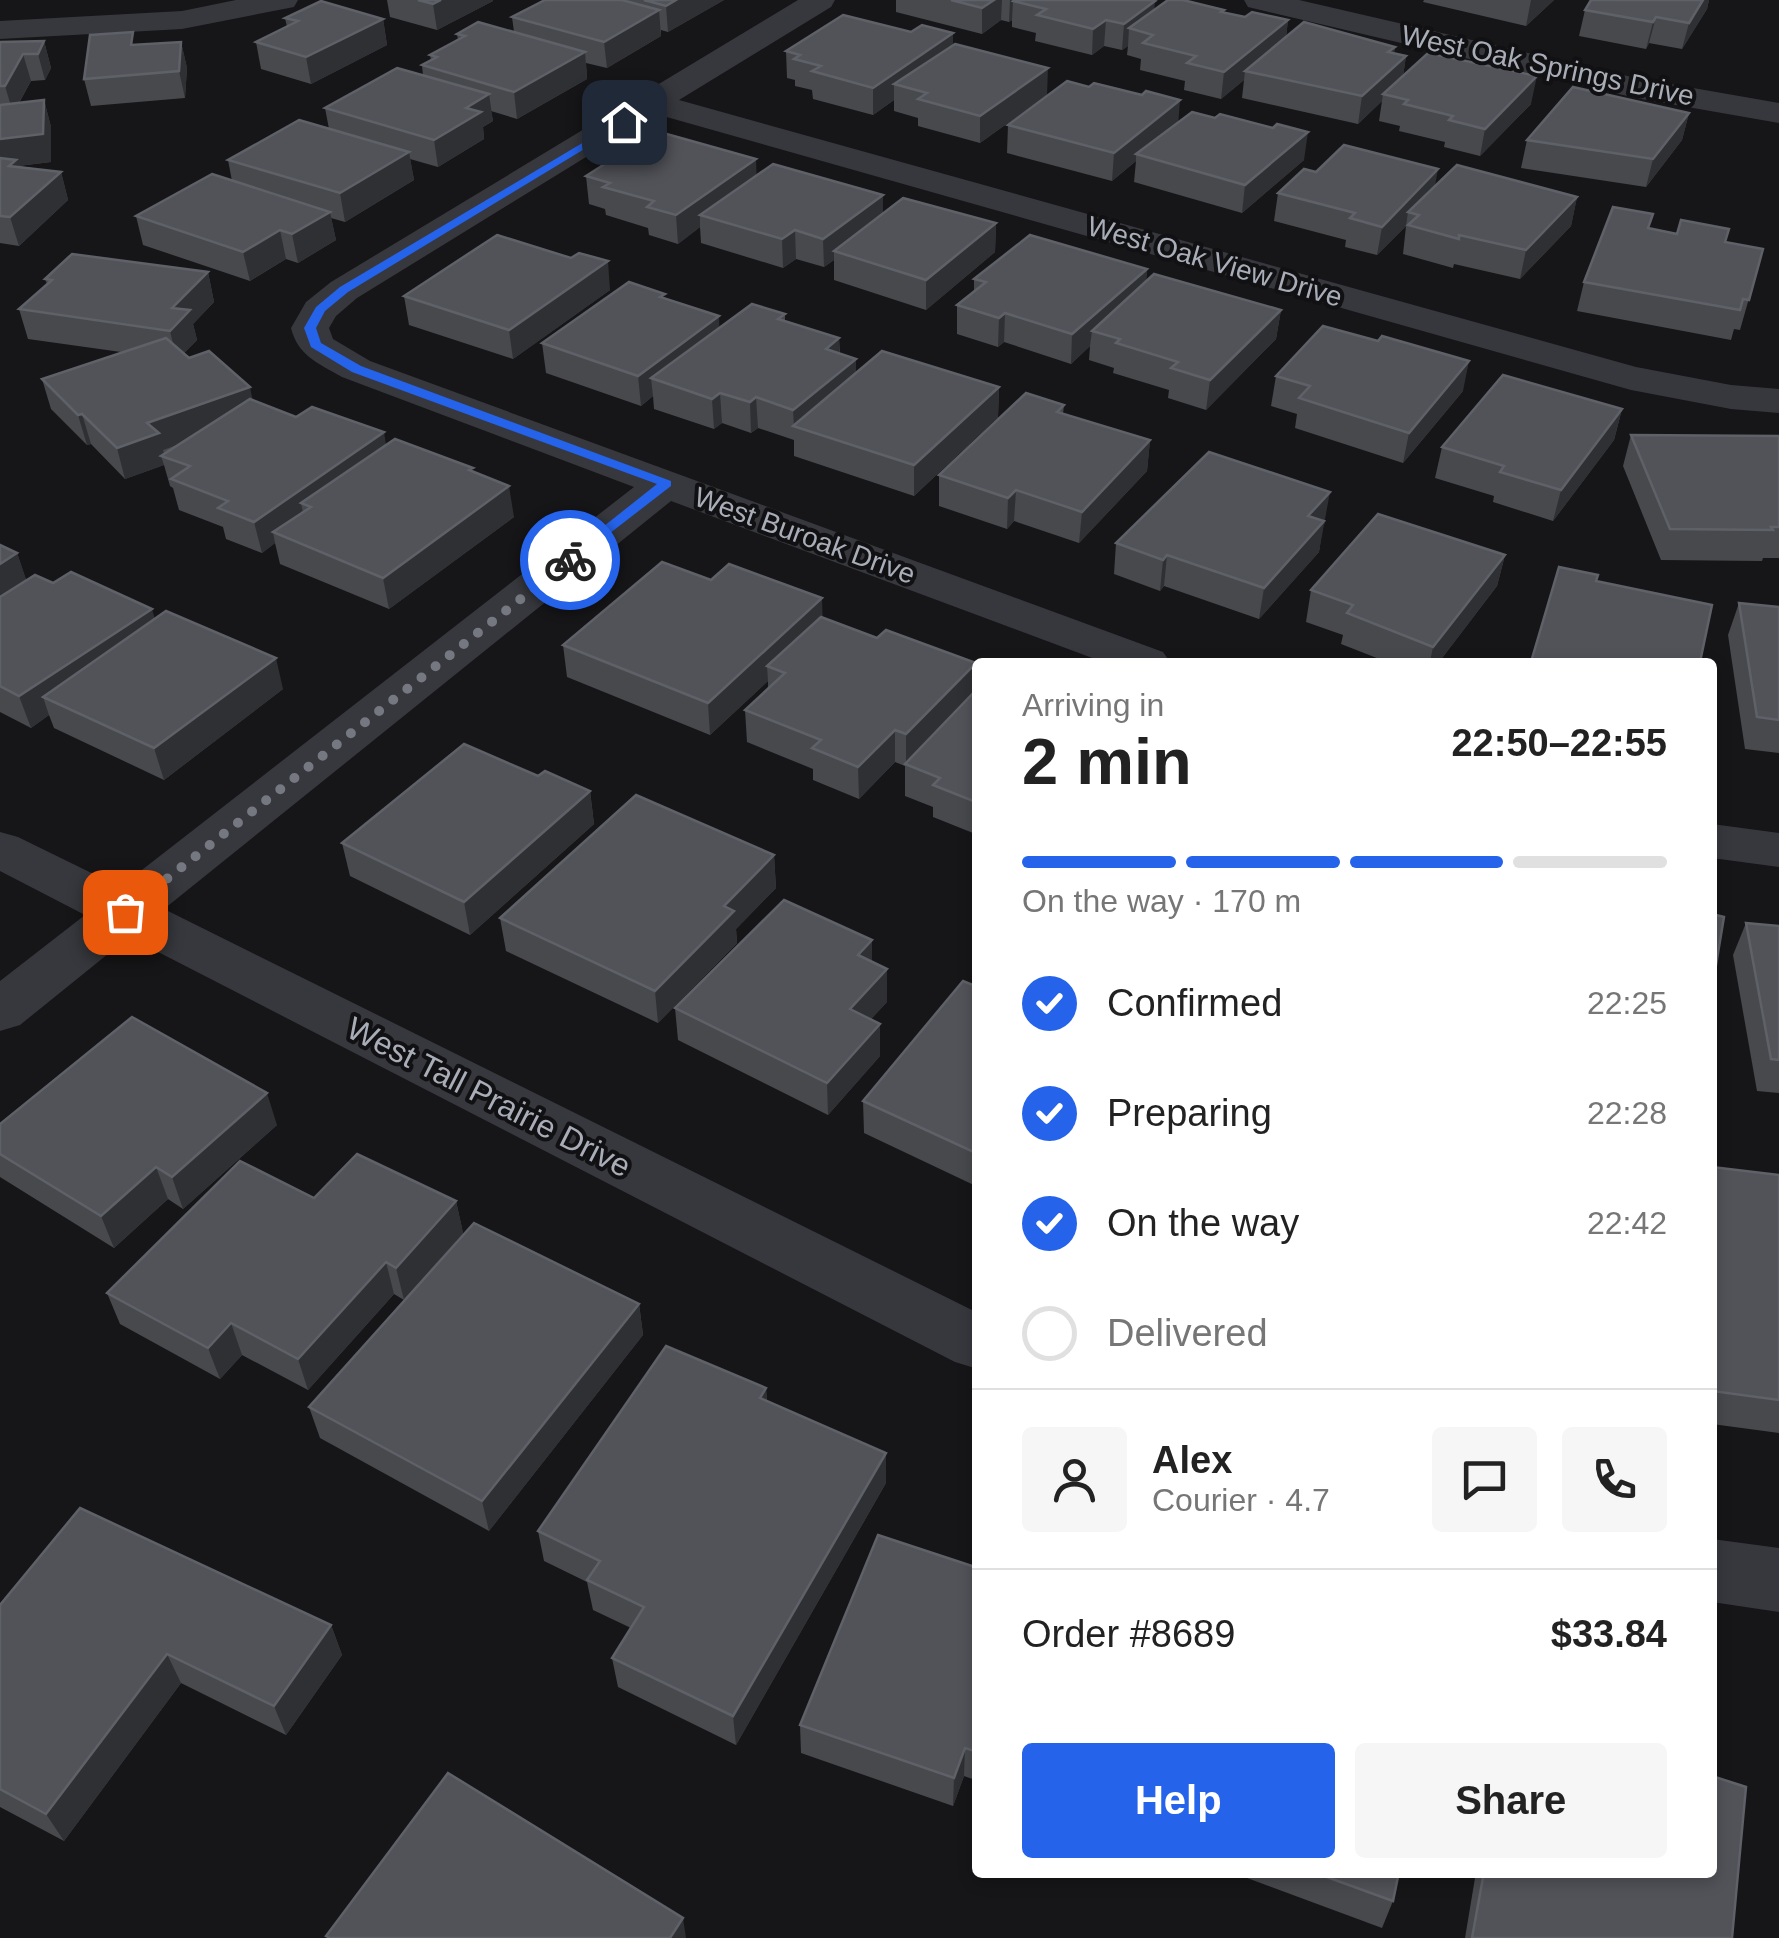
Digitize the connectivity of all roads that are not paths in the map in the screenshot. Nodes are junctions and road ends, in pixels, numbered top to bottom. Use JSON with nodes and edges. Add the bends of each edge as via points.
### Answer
{"nodes":[{"id":1,"x":283,"y":0,"type":"edge"},
{"id":2,"x":820,"y":0,"type":"edge"},
{"id":3,"x":1260,"y":0,"type":"edge"},
{"id":4,"x":0,"y":30,"type":"edge"},
{"id":5,"x":656,"y":104,"type":"junction"},
{"id":6,"x":1779,"y":113,"type":"edge"},
{"id":7,"x":1779,"y":401,"type":"edge"},
{"id":8,"x":666,"y":484,"type":"junction"},
{"id":9,"x":1135,"y":658,"type":"edge"},
{"id":10,"x":1717,"y":842,"type":"edge"},
{"id":11,"x":0,"y":849,"type":"edge"},
{"id":12,"x":1779,"y":850,"type":"edge"},
{"id":13,"x":125,"y":912,"type":"junction"},
{"id":14,"x":0,"y":1011,"type":"edge"},
{"id":15,"x":972,"y":1341,"type":"edge"},
{"id":16,"x":1717,"y":1571,"type":"edge"},
{"id":17,"x":1779,"y":1580,"type":"edge"}],
"edges":[{"from":1,"to":4,"type":"street","via":[[182,20]]},
{"from":2,"to":5,"type":"street"},
{"from":3,"to":6,"type":"street","name":"West Oak Springs Drive","via":[[1636,88]]},
{"from":5,"to":7,"type":"street","name":"West Oak View Drive","via":[[1632,378]]},
{"from":5,"to":8,"type":"street","name":"West Buroak Drive","via":[[344,290],[310,328],[316,345],[356,369]]},
{"from":8,"to":9,"type":"street","name":"West Buroak Drive"},
{"from":8,"to":13,"type":"street"},
{"from":10,"to":12,"type":"street"},
{"from":11,"to":13,"type":"street","name":"West Tall Prairie Drive"},
{"from":13,"to":14,"type":"street"},
{"from":13,"to":15,"type":"street","name":"West Tall Prairie Drive"},
{"from":16,"to":17,"type":"street"}]}
